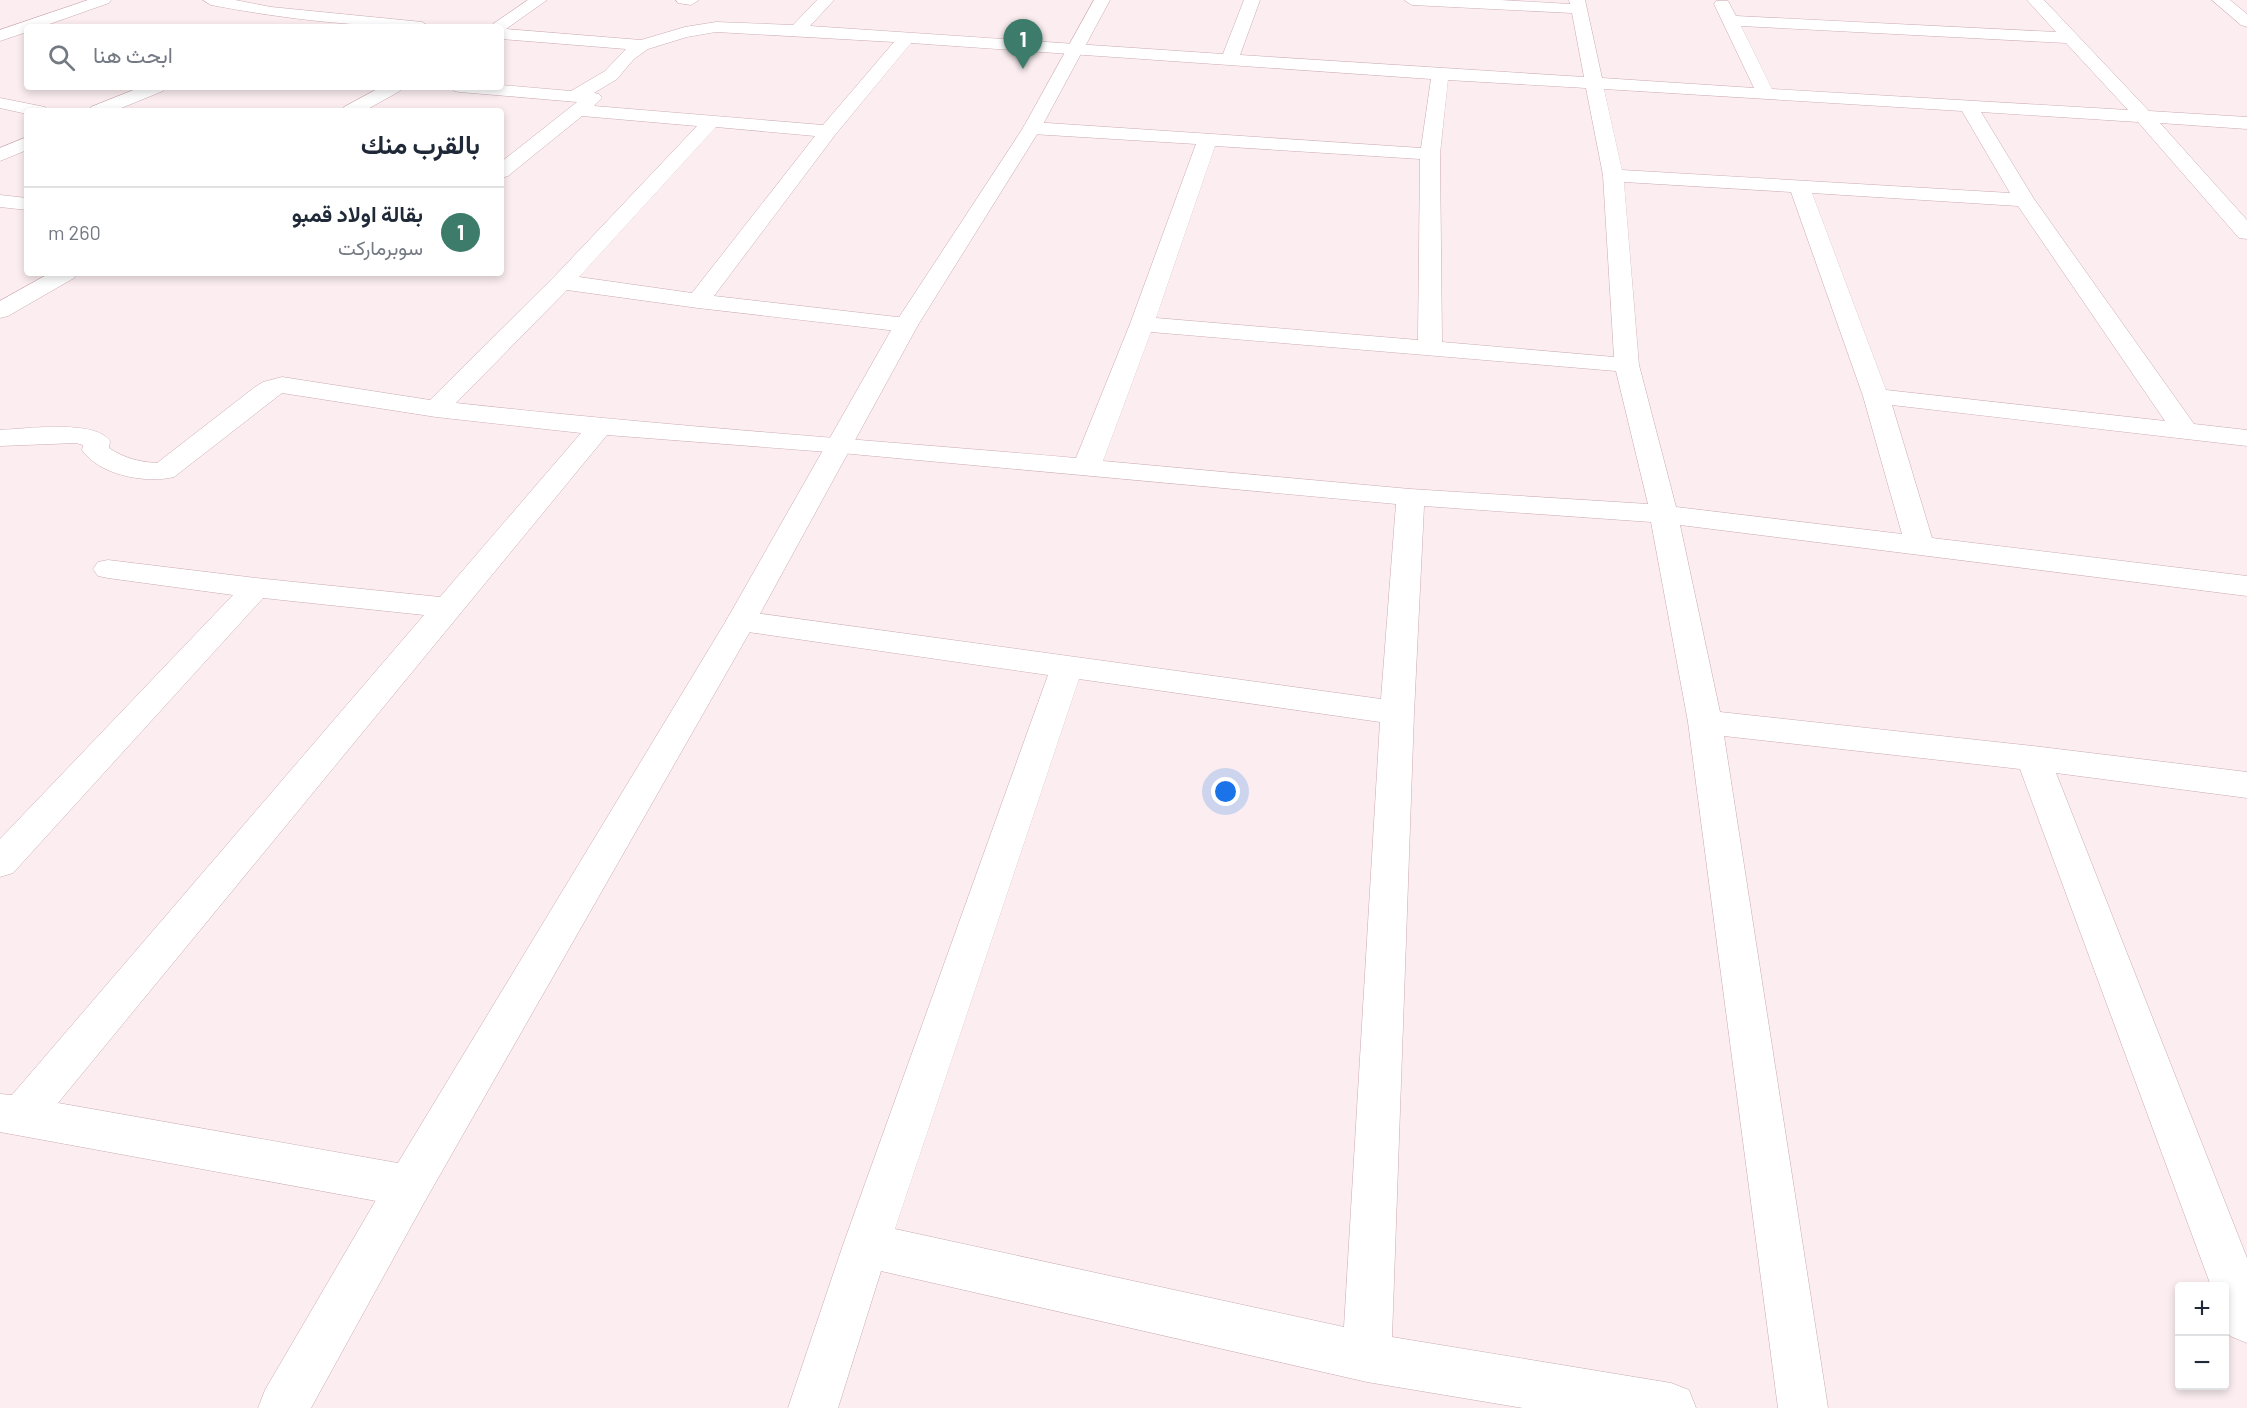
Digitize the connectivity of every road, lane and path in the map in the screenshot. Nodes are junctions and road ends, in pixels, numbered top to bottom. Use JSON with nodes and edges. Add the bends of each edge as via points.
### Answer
{"nodes":[{"id":1,"x":103,"y":0,"type":"edge"},
{"id":2,"x":211,"y":0,"type":"edge"},
{"id":3,"x":539,"y":0,"type":"edge"},
{"id":4,"x":684,"y":0,"type":"edge"},
{"id":5,"x":691,"y":0,"type":"edge"},
{"id":6,"x":826,"y":0,"type":"edge"},
{"id":7,"x":1101,"y":0,"type":"edge"},
{"id":8,"x":1252,"y":0,"type":"edge"},
{"id":9,"x":1412,"y":0,"type":"edge"},
{"id":10,"x":1720,"y":0,"type":"edge"},
{"id":11,"x":2035,"y":0,"type":"edge"},
{"id":12,"x":2220,"y":0,"type":"edge"},
{"id":13,"x":1432,"y":1,"type":"edge"},
{"id":14,"x":356,"y":4,"type":"dead end"},
{"id":15,"x":1577,"y":5,"type":"edge"},
{"id":16,"x":1891,"y":9,"type":"dead end"},
{"id":17,"x":326,"y":18,"type":"junction"},
{"id":18,"x":1728,"y":21,"type":"junction"},
{"id":19,"x":2247,"y":22,"type":"edge"},
{"id":20,"x":33,"y":24,"type":"edge"},
{"id":21,"x":311,"y":24,"type":"edge"},
{"id":22,"x":390,"y":24,"type":"edge"},
{"id":23,"x":503,"y":24,"type":"edge"},
{"id":24,"x":1904,"y":28,"type":"junction"},
{"id":25,"x":797,"y":30,"type":"junction"},
{"id":26,"x":504,"y":34,"type":"edge"},
{"id":27,"x":906,"y":38,"type":"junction"},
{"id":28,"x":2070,"y":38,"type":"junction"},
{"id":29,"x":642,"y":45,"type":"junction"},
{"id":30,"x":1077,"y":49,"type":"junction"},
{"id":31,"x":1229,"y":61,"type":"junction"},
{"id":32,"x":1440,"y":74,"type":"junction"},
{"id":33,"x":1594,"y":84,"type":"junction"},
{"id":34,"x":150,"y":90,"type":"edge"},
{"id":35,"x":389,"y":90,"type":"edge"},
{"id":36,"x":482,"y":90,"type":"edge"},
{"id":37,"x":1766,"y":94,"type":"junction"},
{"id":38,"x":0,"y":103,"type":"edge"},
{"id":39,"x":577,"y":103,"type":"junction"},
{"id":40,"x":1969,"y":107,"type":"junction"},
{"id":41,"x":24,"y":108,"type":"edge"},
{"id":42,"x":105,"y":108,"type":"edge"},
{"id":43,"x":356,"y":108,"type":"edge"},
{"id":44,"x":2145,"y":118,"type":"junction"},
{"id":45,"x":711,"y":122,"type":"junction"},
{"id":46,"x":2247,"y":123,"type":"edge"},
{"id":47,"x":1032,"y":128,"type":"junction"},
{"id":48,"x":828,"y":130,"type":"junction"},
{"id":49,"x":1207,"y":140,"type":"junction"},
{"id":50,"x":24,"y":144,"type":"edge"},
{"id":51,"x":1430,"y":154,"type":"junction"},
{"id":52,"x":0,"y":155,"type":"edge"},
{"id":53,"x":504,"y":169,"type":"edge"},
{"id":54,"x":1613,"y":175,"type":"junction"},
{"id":55,"x":1800,"y":188,"type":"junction"},
{"id":56,"x":2024,"y":200,"type":"junction"},
{"id":57,"x":0,"y":201,"type":"edge"},
{"id":58,"x":24,"y":204,"type":"edge"},
{"id":59,"x":2242,"y":223,"type":"edge"},
{"id":60,"x":61,"y":276,"type":"edge"},
{"id":61,"x":562,"y":282,"type":"junction"},
{"id":62,"x":698,"y":301,"type":"junction"},
{"id":63,"x":0,"y":311,"type":"edge"},
{"id":64,"x":1142,"y":324,"type":"junction"},
{"id":65,"x":906,"y":325,"type":"junction"},
{"id":66,"x":1430,"y":350,"type":"junction"},
{"id":67,"x":1627,"y":365,"type":"junction"},
{"id":68,"x":1876,"y":396,"type":"junction"},
{"id":69,"x":436,"y":409,"type":"junction"},
{"id":70,"x":600,"y":427,"type":"junction"},
{"id":71,"x":2186,"y":432,"type":"junction"},
{"id":72,"x":0,"y":438,"type":"edge"},
{"id":73,"x":2247,"y":438,"type":"edge"},
{"id":74,"x":841,"y":445,"type":"junction"},
{"id":75,"x":1087,"y":466,"type":"junction"},
{"id":76,"x":1410,"y":497,"type":"junction"},
{"id":77,"x":1665,"y":514,"type":"junction"},
{"id":78,"x":1920,"y":547,"type":"junction"},
{"id":79,"x":108,"y":568,"type":"dead end"},
{"id":80,"x":2247,"y":586,"type":"edge"},
{"id":81,"x":256,"y":588,"type":"junction"},
{"id":82,"x":449,"y":608,"type":"junction"},
{"id":83,"x":741,"y":621,"type":"junction"},
{"id":84,"x":1067,"y":667,"type":"junction"},
{"id":85,"x":1397,"y":712,"type":"junction"},
{"id":86,"x":1705,"y":722,"type":"junction"},
{"id":87,"x":2033,"y":758,"type":"junction"},
{"id":88,"x":2247,"y":785,"type":"edge"},
{"id":89,"x":0,"y":863,"type":"edge"},
{"id":90,"x":10,"y":1114,"type":"edge"},
{"id":91,"x":409,"y":1186,"type":"junction"},
{"id":92,"x":866,"y":1245,"type":"junction"},
{"id":93,"x":2247,"y":1319,"type":"edge"},
{"id":94,"x":1367,"y":1357,"type":"junction"},
{"id":95,"x":283,"y":1408,"type":"edge"},
{"id":96,"x":813,"y":1408,"type":"edge"},
{"id":97,"x":1671,"y":1408,"type":"edge"},
{"id":98,"x":1803,"y":1408,"type":"edge"}],
"edges":[{"from":1,"to":20,"type":"street"},
{"from":2,"to":17,"type":"street"},
{"from":3,"to":23,"type":"street"},
{"from":4,"to":5,"type":"street"},
{"from":6,"to":25,"type":"street"},
{"from":7,"to":30,"type":"street"},
{"from":8,"to":31,"type":"street"},
{"from":9,"to":13,"type":"street"},
{"from":10,"to":18,"type":"street"},
{"from":11,"to":28,"type":"street"},
{"from":12,"to":19,"type":"street"},
{"from":13,"to":15,"type":"street"},
{"from":14,"to":17,"type":"street"},
{"from":15,"to":33,"type":"street"},
{"from":16,"to":24,"type":"street"},
{"from":17,"to":21,"type":"street"},
{"from":17,"to":22,"type":"street"},
{"from":18,"to":24,"type":"street"},
{"from":18,"to":37,"type":"street"},
{"from":24,"to":28,"type":"street"},
{"from":25,"to":27,"type":"street"},
{"from":25,"to":29,"type":"street","via":[[716,27]]},
{"from":26,"to":29,"type":"street"},
{"from":27,"to":30,"type":"street"},
{"from":27,"to":48,"type":"street"},
{"from":28,"to":44,"type":"street"},
{"from":29,"to":39,"type":"street"},
{"from":30,"to":31,"type":"street"},
{"from":30,"to":47,"type":"street"},
{"from":31,"to":32,"type":"street"},
{"from":32,"to":33,"type":"street"},
{"from":32,"to":51,"type":"street"},
{"from":33,"to":37,"type":"street"},
{"from":33,"to":54,"type":"street"},
{"from":34,"to":42,"type":"street"},
{"from":35,"to":43,"type":"street"},
{"from":36,"to":39,"type":"street"},
{"from":37,"to":40,"type":"street"},
{"from":38,"to":41,"type":"street"},
{"from":39,"to":45,"type":"street"},
{"from":39,"to":53,"type":"street"},
{"from":40,"to":44,"type":"street"},
{"from":40,"to":56,"type":"street"},
{"from":44,"to":46,"type":"street"},
{"from":44,"to":59,"type":"street"},
{"from":45,"to":48,"type":"street"},
{"from":45,"to":61,"type":"street"},
{"from":47,"to":49,"type":"street"},
{"from":47,"to":65,"type":"street"},
{"from":48,"to":62,"type":"street"},
{"from":49,"to":51,"type":"street"},
{"from":49,"to":64,"type":"street"},
{"from":50,"to":52,"type":"street"},
{"from":51,"to":66,"type":"street"},
{"from":54,"to":55,"type":"street"},
{"from":54,"to":67,"type":"street"},
{"from":55,"to":56,"type":"street"},
{"from":55,"to":68,"type":"street"},
{"from":56,"to":71,"type":"street"},
{"from":57,"to":58,"type":"street"},
{"from":60,"to":63,"type":"street"},
{"from":61,"to":62,"type":"street"},
{"from":61,"to":69,"type":"street"},
{"from":62,"to":65,"type":"street"},
{"from":64,"to":66,"type":"street"},
{"from":64,"to":75,"type":"street"},
{"from":65,"to":74,"type":"street"},
{"from":66,"to":67,"type":"street"},
{"from":67,"to":77,"type":"street"},
{"from":68,"to":71,"type":"street"},
{"from":68,"to":78,"type":"street"},
{"from":69,"to":70,"type":"street"},
{"from":69,"to":72,"type":"street","via":[[272,387],[170,468],[155,472],[106,460],[95,450],[97,441],[89,437]]},
{"from":70,"to":74,"type":"street"},
{"from":70,"to":82,"type":"street"},
{"from":71,"to":73,"type":"street"},
{"from":74,"to":75,"type":"street"},
{"from":74,"to":83,"type":"street"},
{"from":75,"to":76,"type":"street"},
{"from":76,"to":77,"type":"street"},
{"from":76,"to":85,"type":"street"},
{"from":77,"to":78,"type":"street"},
{"from":77,"to":86,"type":"street"},
{"from":78,"to":80,"type":"street"},
{"from":79,"to":81,"type":"street"},
{"from":81,"to":82,"type":"street"},
{"from":81,"to":89,"type":"street"},
{"from":82,"to":90,"type":"street"},
{"from":83,"to":84,"type":"street"},
{"from":83,"to":91,"type":"street"},
{"from":84,"to":85,"type":"street"},
{"from":84,"to":92,"type":"street"},
{"from":85,"to":94,"type":"street"},
{"from":86,"to":87,"type":"street"},
{"from":86,"to":98,"type":"street"},
{"from":87,"to":88,"type":"street"},
{"from":87,"to":93,"type":"street"},
{"from":90,"to":91,"type":"street"},
{"from":91,"to":95,"type":"street"},
{"from":92,"to":94,"type":"street"},
{"from":92,"to":96,"type":"street"},
{"from":94,"to":97,"type":"street"}]}
